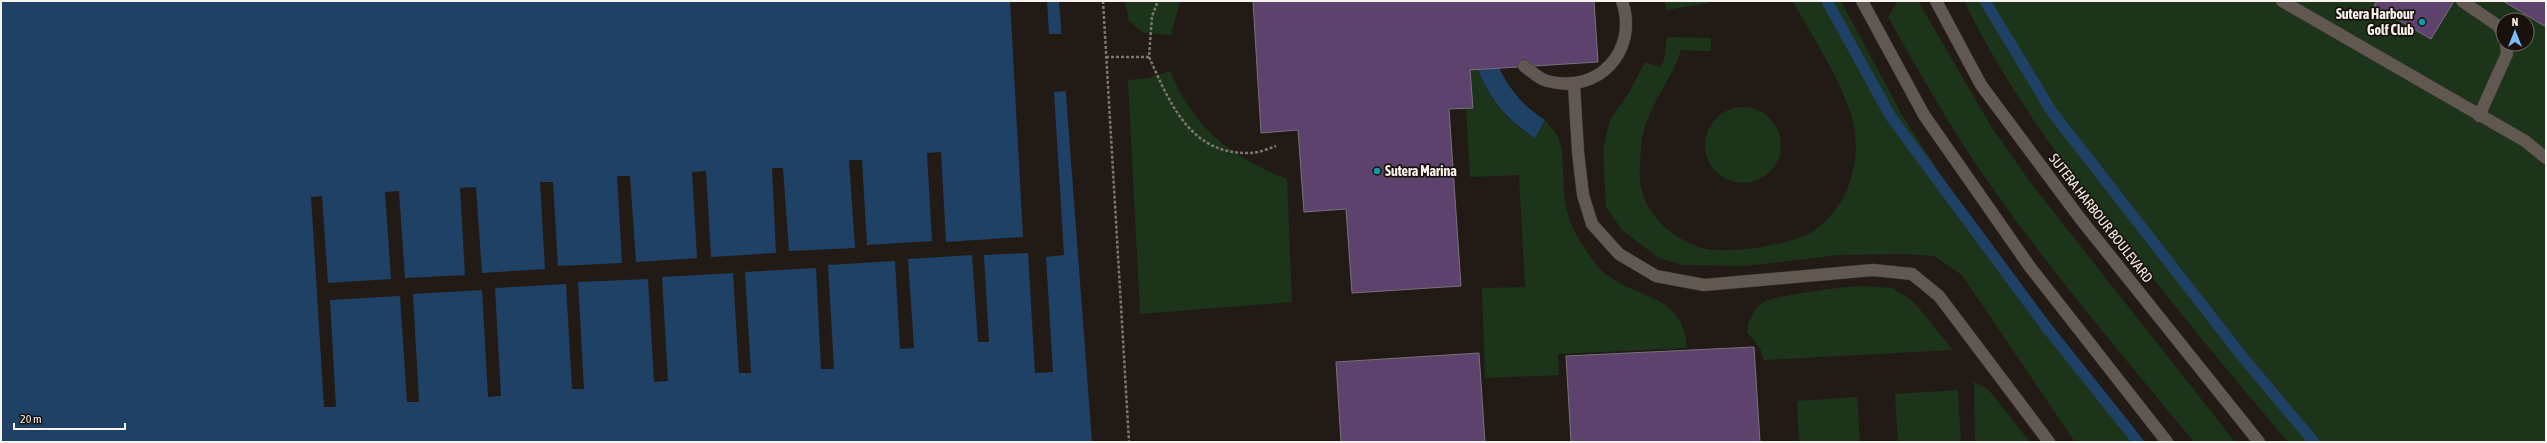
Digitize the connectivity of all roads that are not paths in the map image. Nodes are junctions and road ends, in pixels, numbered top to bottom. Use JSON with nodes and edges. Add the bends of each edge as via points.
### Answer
{"nodes":[{"id":1,"x":1622,"y":1,"type":"edge"},
{"id":2,"x":1862,"y":1,"type":"edge"},
{"id":3,"x":1936,"y":1,"type":"edge"},
{"id":4,"x":2282,"y":1,"type":"edge"},
{"id":5,"x":2462,"y":1,"type":"edge"},
{"id":6,"x":2495,"y":24,"type":"edge"},
{"id":7,"x":2507,"y":52,"type":"edge"},
{"id":8,"x":1524,"y":66,"type":"dead end"},
{"id":9,"x":1574,"y":84,"type":"junction"},
{"id":10,"x":2479,"y":116,"type":"junction"},
{"id":11,"x":2546,"y":158,"type":"edge"},
{"id":12,"x":2049,"y":442,"type":"edge"},
{"id":13,"x":2167,"y":442,"type":"edge"},
{"id":14,"x":2259,"y":442,"type":"edge"}],
"edges":[{"from":1,"to":9,"type":"street","via":[[1627,16],[1625,40],[1615,61],[1597,76]]},
{"from":2,"to":13,"type":"street","via":[[1924,115],[2016,248]]},
{"from":3,"to":14,"type":"street","name":"SUTERA HARBOUR BOULEVARD","via":[[1981,85],[2079,217]]},
{"from":4,"to":10,"type":"street"},
{"from":5,"to":6,"type":"street"},
{"from":7,"to":10,"type":"street"},
{"from":8,"to":9,"type":"street","via":[[1546,81]]},
{"from":9,"to":12,"type":"street","via":[[1583,195],[1592,224],[1619,254],[1656,276],[1704,285],[1873,270],[1912,274],[1940,296]]},
{"from":10,"to":11,"type":"street","via":[[2525,141]]}]}
